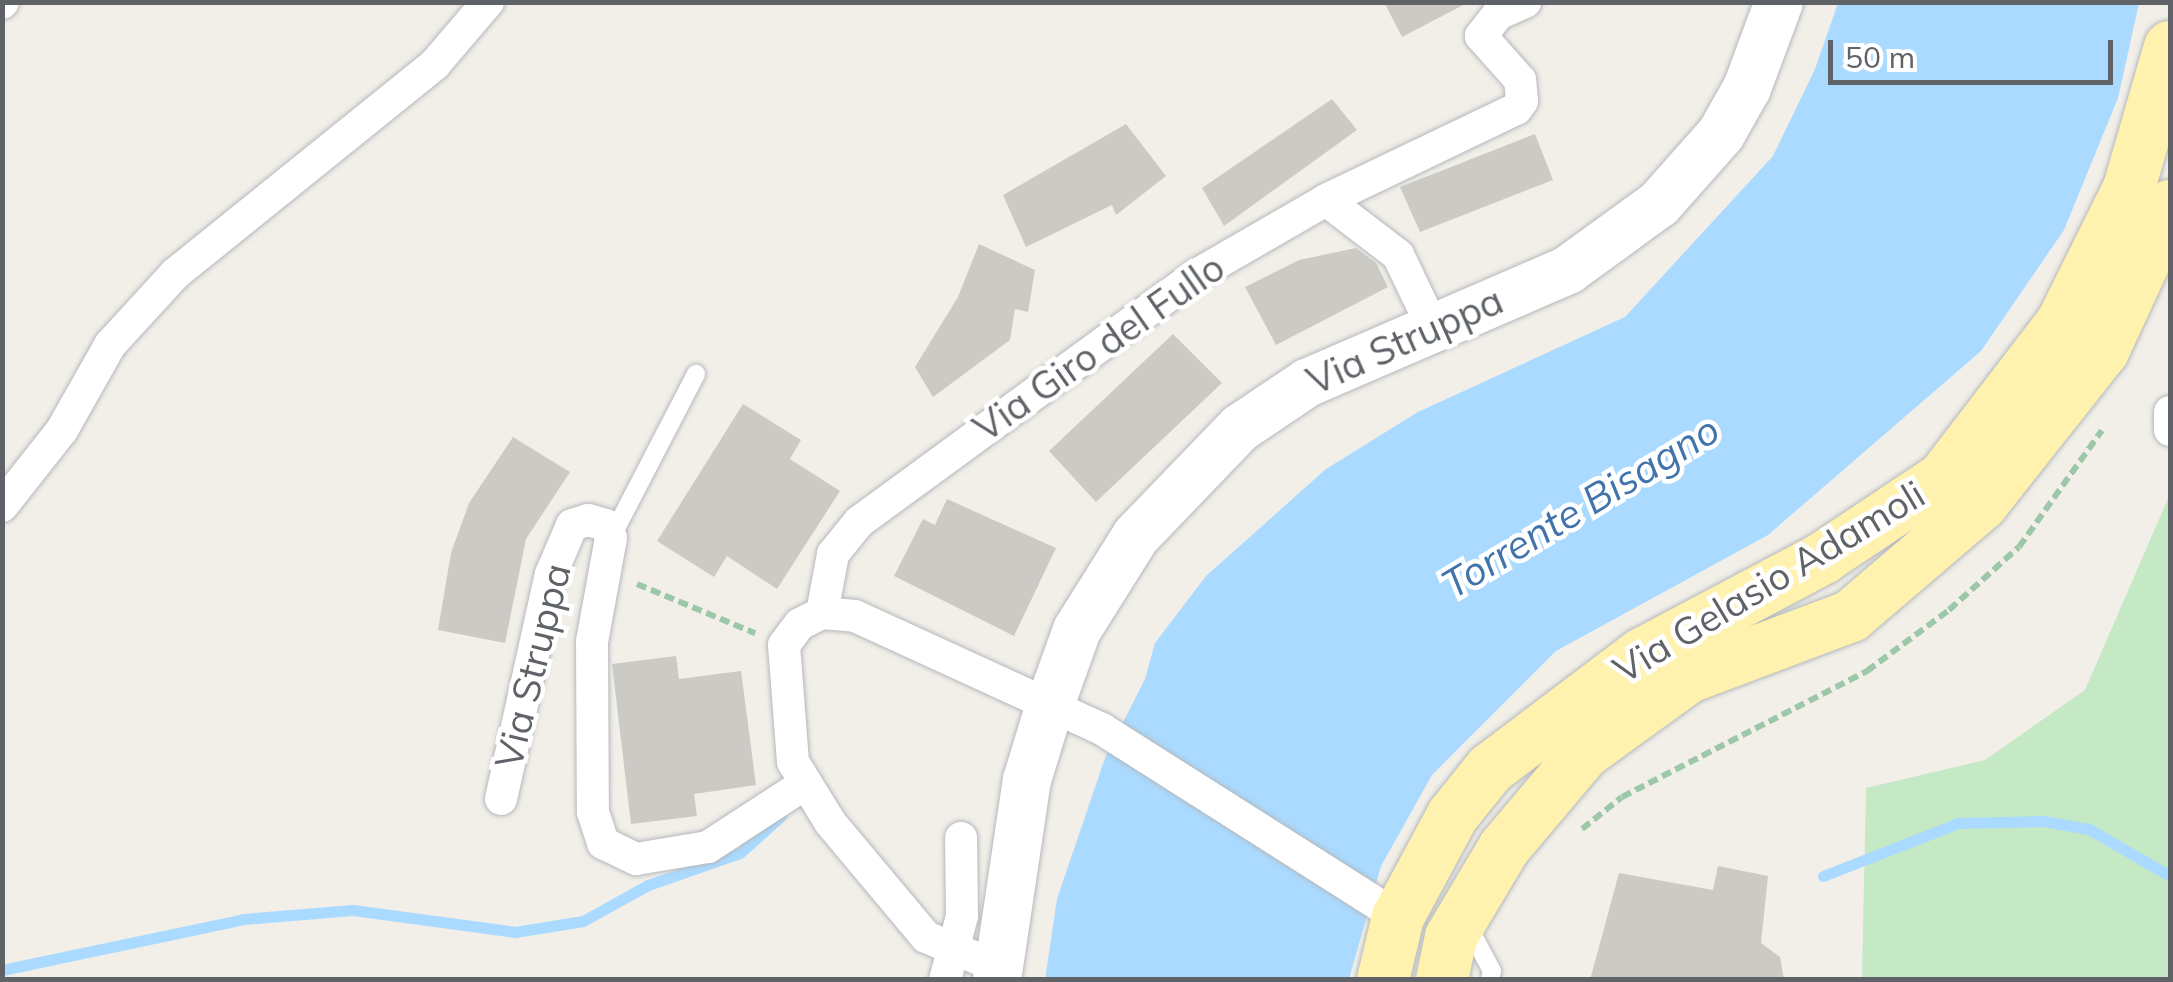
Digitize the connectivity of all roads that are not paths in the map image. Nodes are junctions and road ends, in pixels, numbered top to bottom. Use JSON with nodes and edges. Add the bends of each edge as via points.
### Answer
{"nodes":[{"id":1,"x":488,"y":2,"type":"edge"},
{"id":2,"x":1525,"y":2,"type":"edge"},
{"id":3,"x":1780,"y":2,"type":"edge"},
{"id":4,"x":2170,"y":47,"type":"edge"},
{"id":5,"x":1326,"y":200,"type":"junction"},
{"id":6,"x":2170,"y":206,"type":"edge"},
{"id":7,"x":1432,"y":326,"type":"junction"},
{"id":8,"x":696,"y":374,"type":"dead end"},
{"id":9,"x":2170,"y":412,"type":"edge"},
{"id":10,"x":2170,"y":430,"type":"edge"},
{"id":11,"x":2,"y":506,"type":"edge"},
{"id":12,"x":611,"y":538,"type":"junction"},
{"id":13,"x":822,"y":613,"type":"junction"},
{"id":14,"x":1050,"y":705,"type":"junction"},
{"id":15,"x":806,"y":784,"type":"junction"},
{"id":16,"x":500,"y":799,"type":"dead end"},
{"id":17,"x":961,"y":838,"type":"dead end"},
{"id":18,"x":1390,"y":912,"type":"junction"},
{"id":19,"x":1463,"y":916,"type":"junction"},
{"id":20,"x":949,"y":966,"type":"edge"},
{"id":21,"x":997,"y":973,"type":"edge"},
{"id":22,"x":1383,"y":980,"type":"edge"},
{"id":23,"x":1442,"y":980,"type":"edge"},
{"id":24,"x":1490,"y":980,"type":"edge"}],
"edges":[{"from":1,"to":11,"type":"street","via":[[435,64],[174,274],[110,345],[62,430]]},
{"from":2,"to":5,"type":"street","name":"Via Giro del Fullo","via":[[1498,14],[1481,36],[1524,91],[1505,116]]},
{"from":3,"to":7,"type":"main road","name":"Via Struppa","via":[[1721,134],[1659,204],[1568,270]]},
{"from":4,"to":18,"type":"main road","name":"Via Gelasio Adamoli","via":[[2129,188],[2062,323],[1943,478],[1822,558],[1642,654],[1543,724],[1490,770],[1453,815]]},
{"from":5,"to":7,"type":"street","via":[[1398,255]]},
{"from":5,"to":13,"type":"street","name":"Via Giro del Fullo","via":[[1198,274],[879,505],[833,554]]},
{"from":6,"to":19,"type":"main road","name":"Via Gelasio Adamoli","via":[[2103,351],[1982,504],[1851,616],[1689,678],[1584,753],[1530,810]]},
{"from":7,"to":14,"type":"main road","name":"Via Struppa","via":[[1307,383],[1240,428],[1188,477],[1136,536],[1078,630]]},
{"from":8,"to":12,"type":"lane","name":"Via Struppa"},
{"from":9,"to":10,"type":"street"},
{"from":12,"to":15,"type":"street","name":"Via Struppa","via":[[592,642],[591,725],[594,812],[608,849],[636,859],[715,845]]},
{"from":12,"to":16,"type":"street","name":"Via Struppa","via":[[606,526],[588,520],[567,533],[551,574]]},
{"from":13,"to":14,"type":"street","via":[[856,616]]},
{"from":13,"to":15,"type":"street","name":"Via Struppa","via":[[800,624],[784,645],[793,762]]},
{"from":14,"to":18,"type":"street","via":[[1102,729]]},
{"from":14,"to":21,"type":"main road","name":"Via Struppa","via":[[1027,780]]},
{"from":15,"to":20,"type":"street","name":"Via Struppa"},
{"from":17,"to":20,"type":"street","via":[[962,916]]},
{"from":18,"to":22,"type":"main road","name":"Via Gelasio Adamoli"},
{"from":19,"to":23,"type":"main road","name":"Via Gelasio Adamoli"},
{"from":19,"to":24,"type":"lane","via":[[1492,971]]},
{"from":20,"to":21,"type":"street","name":"Via Struppa"}]}
